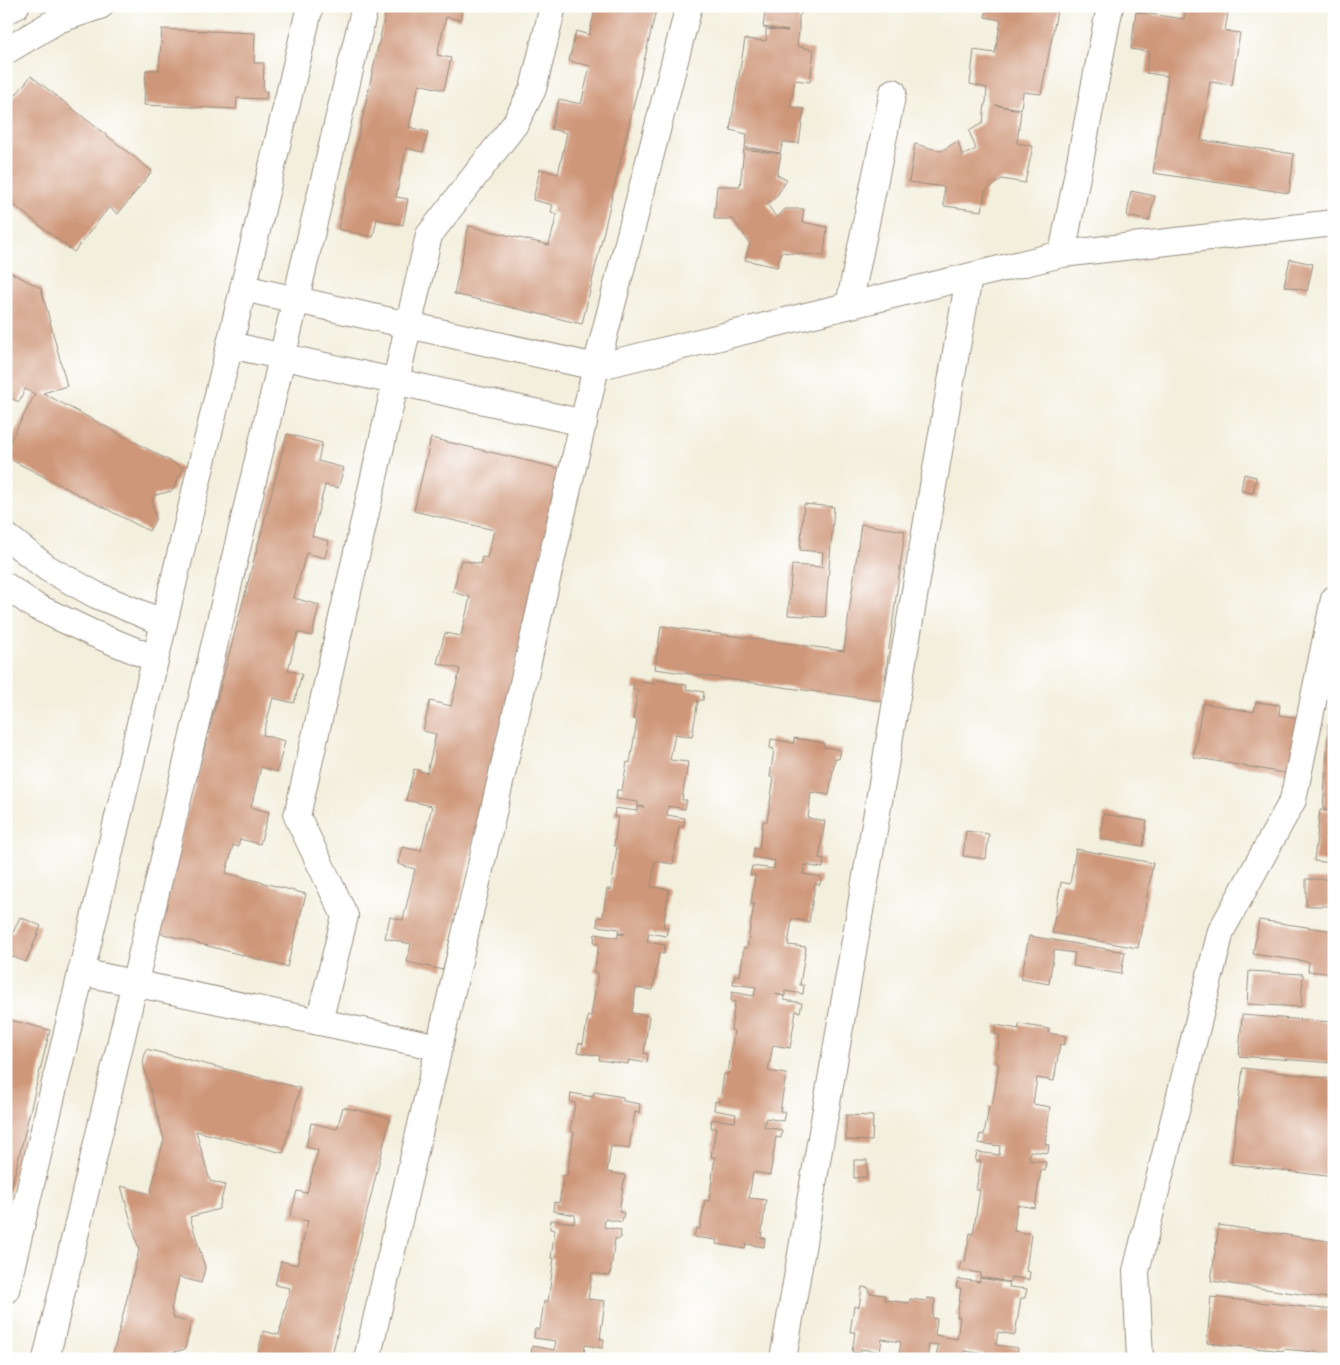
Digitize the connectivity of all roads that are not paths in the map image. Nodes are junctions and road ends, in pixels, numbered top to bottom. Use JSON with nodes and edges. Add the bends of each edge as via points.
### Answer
{"nodes":[{"id":1,"x":16,"y":6,"type":"edge"},
{"id":2,"x":100,"y":6,"type":"edge"},
{"id":3,"x":310,"y":6,"type":"edge"},
{"id":4,"x":365,"y":6,"type":"edge"},
{"id":5,"x":553,"y":6,"type":"edge"},
{"id":6,"x":689,"y":6,"type":"edge"},
{"id":7,"x":1110,"y":6,"type":"edge"},
{"id":8,"x":6,"y":11,"type":"edge"},
{"id":9,"x":6,"y":51,"type":"edge"},
{"id":10,"x":893,"y":92,"type":"dead end"},
{"id":11,"x":1334,"y":223,"type":"edge"},
{"id":12,"x":1062,"y":254,"type":"junction"},
{"id":13,"x":969,"y":277,"type":"junction"},
{"id":14,"x":243,"y":288,"type":"junction"},
{"id":15,"x":296,"y":300,"type":"junction"},
{"id":16,"x":849,"y":306,"type":"junction"},
{"id":17,"x":409,"y":325,"type":"junction"},
{"id":18,"x":230,"y":345,"type":"junction"},
{"id":19,"x":283,"y":357,"type":"junction"},
{"id":20,"x":596,"y":367,"type":"junction"},
{"id":21,"x":396,"y":382,"type":"junction"},
{"id":22,"x":584,"y":423,"type":"junction"},
{"id":23,"x":6,"y":536,"type":"edge"},
{"id":24,"x":6,"y":586,"type":"edge"},
{"id":25,"x":1334,"y":598,"type":"edge"},
{"id":26,"x":164,"y":623,"type":"junction"},
{"id":27,"x":155,"y":658,"type":"junction"},
{"id":28,"x":81,"y":972,"type":"junction"},
{"id":29,"x":135,"y":983,"type":"junction"},
{"id":30,"x":318,"y":1022,"type":"junction"},
{"id":31,"x":439,"y":1046,"type":"junction"},
{"id":32,"x":6,"y":1290,"type":"edge"},
{"id":33,"x":46,"y":1359,"type":"edge"},
{"id":34,"x":367,"y":1359,"type":"edge"},
{"id":35,"x":782,"y":1359,"type":"edge"},
{"id":36,"x":1140,"y":1359,"type":"edge"}],
"edges":[{"from":1,"to":8,"type":"street"},
{"from":2,"to":9,"type":"street","via":[[58,20]]},
{"from":3,"to":14,"type":"street"},
{"from":4,"to":15,"type":"street"},
{"from":5,"to":17,"type":"street","via":[[533,89],[515,124],[429,236]]},
{"from":6,"to":20,"type":"street"},
{"from":7,"to":12,"type":"street"},
{"from":10,"to":16,"type":"street"},
{"from":11,"to":12,"type":"street"},
{"from":12,"to":13,"type":"street"},
{"from":13,"to":16,"type":"street"},
{"from":13,"to":35,"type":"street"},
{"from":14,"to":15,"type":"street"},
{"from":14,"to":18,"type":"street"},
{"from":15,"to":17,"type":"street"},
{"from":15,"to":19,"type":"street"},
{"from":16,"to":20,"type":"street"},
{"from":17,"to":20,"type":"street"},
{"from":17,"to":21,"type":"street"},
{"from":18,"to":19,"type":"street"},
{"from":18,"to":26,"type":"street"},
{"from":19,"to":21,"type":"street"},
{"from":19,"to":29,"type":"street"},
{"from":20,"to":22,"type":"street"},
{"from":21,"to":22,"type":"street"},
{"from":21,"to":30,"type":"street","via":[[297,816],[345,916]]},
{"from":22,"to":31,"type":"street"},
{"from":23,"to":26,"type":"street","via":[[47,568],[96,595]]},
{"from":24,"to":27,"type":"street","via":[[35,606]]},
{"from":25,"to":36,"type":"street","via":[[1293,800],[1221,931],[1136,1271]]},
{"from":26,"to":27,"type":"street"},
{"from":27,"to":28,"type":"street"},
{"from":28,"to":29,"type":"street"},
{"from":28,"to":32,"type":"street"},
{"from":29,"to":30,"type":"street"},
{"from":29,"to":33,"type":"street"},
{"from":30,"to":31,"type":"street"},
{"from":31,"to":34,"type":"street"}]}
